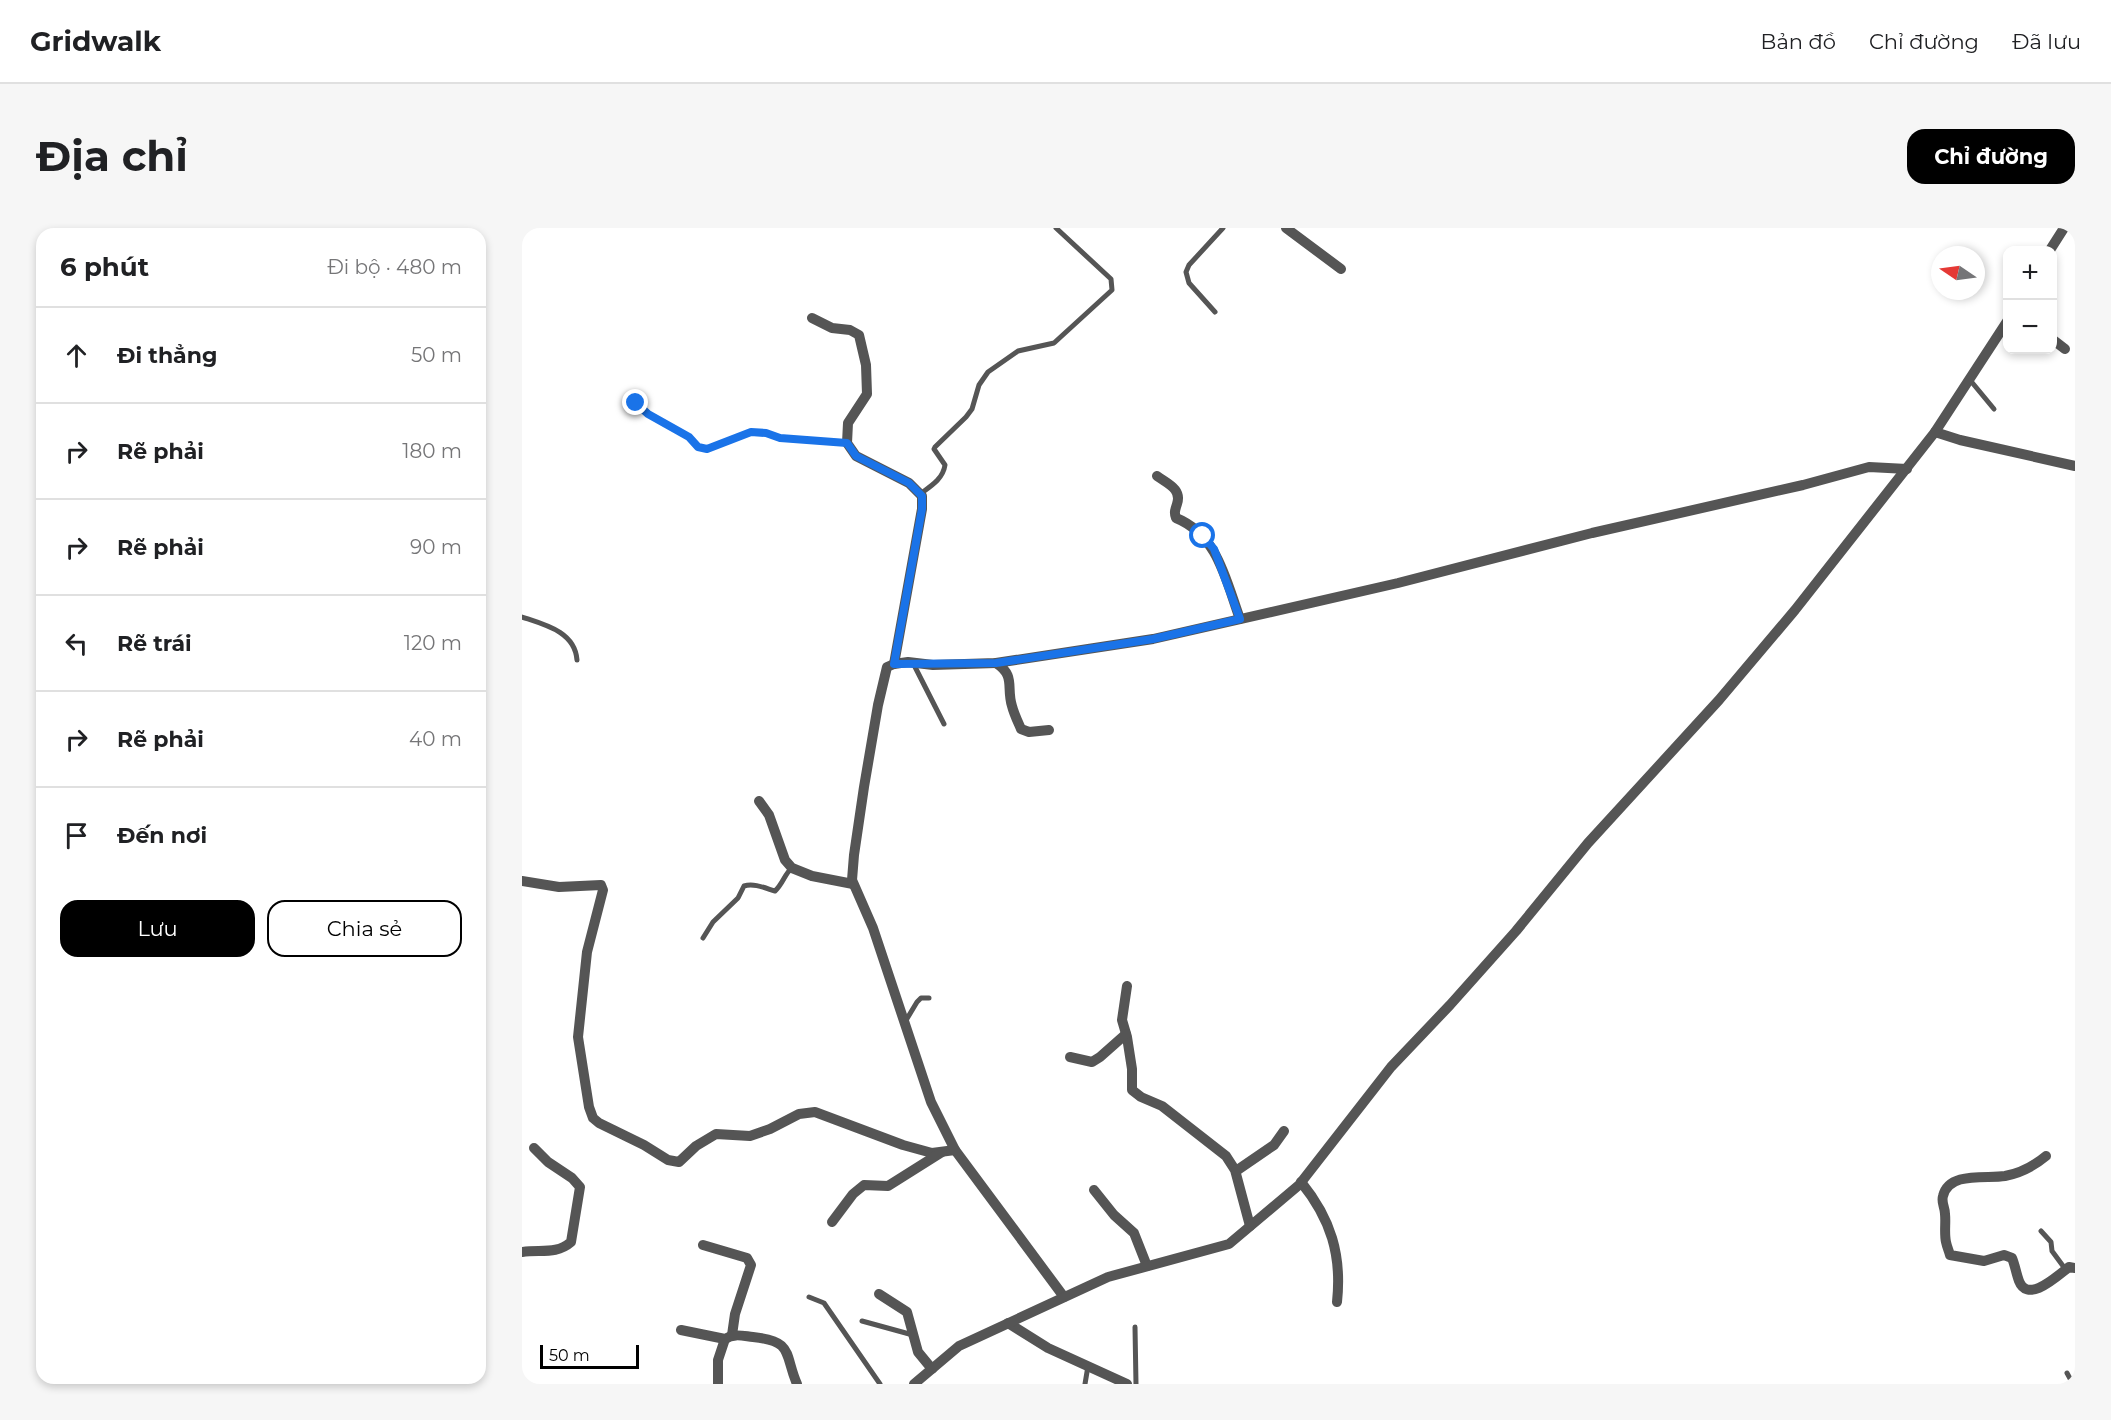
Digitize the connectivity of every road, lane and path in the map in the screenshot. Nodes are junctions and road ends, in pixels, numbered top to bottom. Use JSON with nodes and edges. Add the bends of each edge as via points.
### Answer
{"nodes":[{"id":1,"x":1056,"y":228,"type":"edge"},
{"id":2,"x":1223,"y":228,"type":"edge"},
{"id":3,"x":1286,"y":228,"type":"edge"},
{"id":4,"x":2064,"y":228,"type":"edge"},
{"id":5,"x":2053,"y":246,"type":"edge"},
{"id":6,"x":1341,"y":269,"type":"dead end"},
{"id":7,"x":1215,"y":312,"type":"dead end"},
{"id":8,"x":812,"y":318,"type":"dead end"},
{"id":9,"x":2003,"y":326,"type":"edge"},
{"id":10,"x":2057,"y":343,"type":"edge"},
{"id":11,"x":2065,"y":349,"type":"dead end"},
{"id":12,"x":1968,"y":379,"type":"junction"},
{"id":13,"x":636,"y":403,"type":"dead end"},
{"id":14,"x":1994,"y":409,"type":"dead end"},
{"id":15,"x":1935,"y":432,"type":"junction"},
{"id":16,"x":847,"y":443,"type":"junction"},
{"id":17,"x":2075,"y":466,"type":"edge"},
{"id":18,"x":1907,"y":469,"type":"junction"},
{"id":19,"x":1157,"y":476,"type":"dead end"},
{"id":20,"x":920,"y":494,"type":"junction"},
{"id":21,"x":522,"y":617,"type":"edge"},
{"id":22,"x":1240,"y":619,"type":"junction"},
{"id":23,"x":577,"y":660,"type":"dead end"},
{"id":24,"x":913,"y":663,"type":"junction"},
{"id":25,"x":996,"y":663,"type":"junction"},
{"id":26,"x":894,"y":664,"type":"junction"},
{"id":27,"x":944,"y":724,"type":"dead end"},
{"id":28,"x":1048,"y":730,"type":"dead end"},
{"id":29,"x":759,"y":801,"type":"dead end"},
{"id":30,"x":792,"y":868,"type":"junction"},
{"id":31,"x":522,"y":881,"type":"edge"},
{"id":32,"x":854,"y":884,"type":"junction"},
{"id":33,"x":703,"y":938,"type":"dead end"},
{"id":34,"x":1127,"y":987,"type":"dead end"},
{"id":35,"x":929,"y":998,"type":"dead end"},
{"id":36,"x":905,"y":1023,"type":"junction"},
{"id":37,"x":1126,"y":1034,"type":"junction"},
{"id":38,"x":1070,"y":1057,"type":"dead end"},
{"id":39,"x":1284,"y":1131,"type":"dead end"},
{"id":40,"x":534,"y":1148,"type":"dead end"},
{"id":41,"x":955,"y":1150,"type":"junction"},
{"id":42,"x":942,"y":1152,"type":"junction"},
{"id":43,"x":2046,"y":1156,"type":"dead end"},
{"id":44,"x":1236,"y":1171,"type":"junction"},
{"id":45,"x":1301,"y":1182,"type":"junction"},
{"id":46,"x":1094,"y":1190,"type":"dead end"},
{"id":47,"x":832,"y":1222,"type":"dead end"},
{"id":48,"x":1251,"y":1226,"type":"junction"},
{"id":49,"x":2041,"y":1231,"type":"dead end"},
{"id":50,"x":703,"y":1245,"type":"dead end"},
{"id":51,"x":522,"y":1252,"type":"edge"},
{"id":52,"x":1147,"y":1266,"type":"junction"},
{"id":53,"x":2071,"y":1269,"type":"edge"},
{"id":54,"x":879,"y":1294,"type":"dead end"},
{"id":55,"x":810,"y":1297,"type":"dead end"},
{"id":56,"x":1064,"y":1297,"type":"junction"},
{"id":57,"x":1337,"y":1302,"type":"dead end"},
{"id":58,"x":862,"y":1321,"type":"dead end"},
{"id":59,"x":1008,"y":1323,"type":"junction"},
{"id":60,"x":1135,"y":1327,"type":"dead end"},
{"id":61,"x":681,"y":1330,"type":"dead end"},
{"id":62,"x":915,"y":1336,"type":"junction"},
{"id":63,"x":729,"y":1337,"type":"junction"},
{"id":64,"x":1089,"y":1366,"type":"junction"},
{"id":65,"x":932,"y":1369,"type":"junction"},
{"id":66,"x":2067,"y":1373,"type":"dead end"},
{"id":67,"x":718,"y":1384,"type":"edge"},
{"id":68,"x":797,"y":1384,"type":"edge"},
{"id":69,"x":880,"y":1384,"type":"edge"},
{"id":70,"x":914,"y":1384,"type":"edge"},
{"id":71,"x":1085,"y":1384,"type":"edge"},
{"id":72,"x":1127,"y":1384,"type":"edge"},
{"id":73,"x":1136,"y":1384,"type":"edge"},
{"id":74,"x":2073,"y":1384,"type":"edge"}],
"edges":[{"from":1,"to":20,"type":"lane","via":[[1111,279],[1112,290],[1054,343],[1018,351],[988,372],[966,417],[935,447],[945,465],[944,471]]},
{"from":2,"to":7,"type":"lane","via":[[1186,272],[1189,283]]},
{"from":3,"to":6,"type":"street"},
{"from":4,"to":5,"type":"street"},
{"from":8,"to":16,"type":"street","via":[[859,335],[867,394],[848,423]]},
{"from":9,"to":12,"type":"street"},
{"from":10,"to":11,"type":"street"},
{"from":12,"to":14,"type":"lane"},
{"from":12,"to":15,"type":"street"},
{"from":13,"to":16,"type":"lane","via":[[698,447],[707,449],[751,432]]},
{"from":15,"to":17,"type":"street"},
{"from":15,"to":18,"type":"street"},
{"from":16,"to":20,"type":"street","via":[[856,456],[909,483]]},
{"from":18,"to":22,"type":"street","via":[[1869,467]]},
{"from":18,"to":45,"type":"street","via":[[1719,700],[1392,1067]]},
{"from":19,"to":22,"type":"street","via":[[1178,491],[1176,518],[1203,536],[1214,549]]},
{"from":20,"to":26,"type":"street","via":[[922,509]]},
{"from":21,"to":23,"type":"lane","via":[[564,635],[576,647]]},
{"from":22,"to":25,"type":"street","via":[[1153,639]]},
{"from":24,"to":25,"type":"street"},
{"from":24,"to":26,"type":"street"},
{"from":24,"to":27,"type":"lane"},
{"from":25,"to":28,"type":"street","via":[[1010,679],[1011,705],[1022,729]]},
{"from":26,"to":32,"type":"street","via":[[887,667],[878,705],[854,855]]},
{"from":29,"to":30,"type":"street"},
{"from":30,"to":32,"type":"street"},
{"from":30,"to":33,"type":"lane","via":[[774,891],[744,886]]},
{"from":31,"to":42,"type":"street","via":[[559,887],[601,885],[603,890],[587,952],[578,1038],[589,1107],[599,1123],[668,1160],[679,1162],[716,1134],[750,1136],[799,1114],[815,1112],[903,1145]]},
{"from":32,"to":36,"type":"street"},
{"from":34,"to":37,"type":"street","via":[[1122,1020]]},
{"from":35,"to":36,"type":"lane","via":[[916,1002]]},
{"from":36,"to":41,"type":"street","via":[[931,1102]]},
{"from":37,"to":38,"type":"street","via":[[1092,1062]]},
{"from":37,"to":44,"type":"street","via":[[1132,1090],[1162,1106],[1205,1138]]},
{"from":39,"to":44,"type":"street","via":[[1274,1145]]},
{"from":40,"to":51,"type":"street","via":[[580,1187],[572,1242],[553,1251]]},
{"from":41,"to":42,"type":"street"},
{"from":41,"to":56,"type":"street"},
{"from":42,"to":47,"type":"street","via":[[888,1186],[864,1185]]},
{"from":43,"to":53,"type":"street","via":[[2021,1171],[1949,1185],[1942,1203],[1945,1242],[1950,1256],[1984,1261],[2004,1255],[2012,1258],[2019,1282],[2026,1290],[2040,1287]]},
{"from":44,"to":48,"type":"street"},
{"from":45,"to":48,"type":"street"},
{"from":45,"to":57,"type":"street","via":[[1323,1212],[1333,1236]]},
{"from":46,"to":52,"type":"street","via":[[1134,1233]]},
{"from":48,"to":52,"type":"street","via":[[1229,1244]]},
{"from":49,"to":53,"type":"lane","via":[[2051,1242],[2052,1251]]},
{"from":50,"to":63,"type":"street","via":[[747,1258],[751,1265]]},
{"from":52,"to":56,"type":"street","via":[[1108,1277]]},
{"from":54,"to":62,"type":"street","via":[[904,1309]]},
{"from":55,"to":69,"type":"lane","via":[[824,1303]]},
{"from":56,"to":59,"type":"street"},
{"from":58,"to":62,"type":"lane"},
{"from":59,"to":64,"type":"street","via":[[1048,1348]]},
{"from":59,"to":65,"type":"street","via":[[959,1346]]},
{"from":60,"to":73,"type":"lane"},
{"from":61,"to":63,"type":"street"},
{"from":62,"to":65,"type":"street","via":[[918,1352]]},
{"from":63,"to":67,"type":"street","via":[[718,1360]]},
{"from":63,"to":68,"type":"street","via":[[770,1338],[783,1345]]},
{"from":64,"to":71,"type":"lane"},
{"from":64,"to":72,"type":"street"},
{"from":65,"to":70,"type":"street"},
{"from":66,"to":74,"type":"lane"}]}
